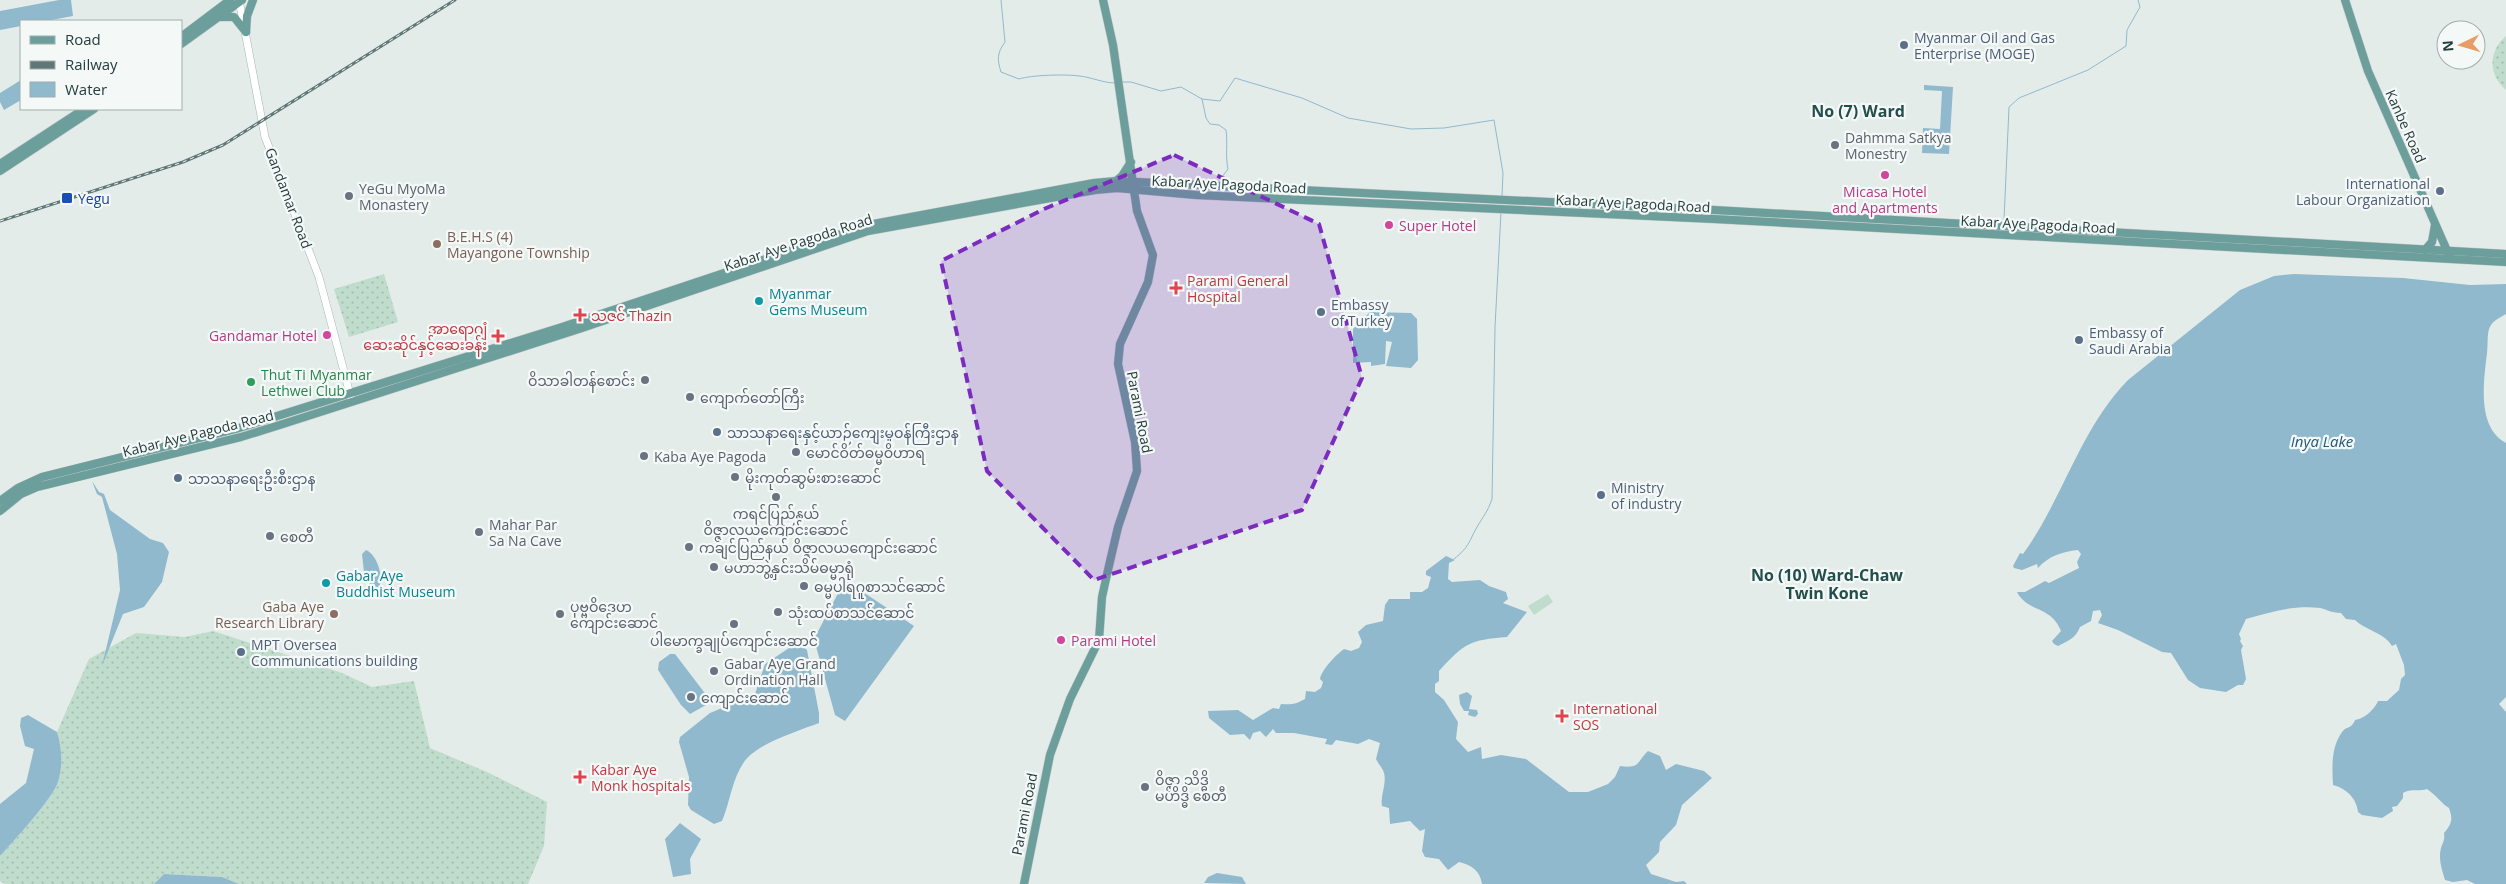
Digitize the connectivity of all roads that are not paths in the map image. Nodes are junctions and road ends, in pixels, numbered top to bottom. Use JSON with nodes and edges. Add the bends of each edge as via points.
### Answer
{"nodes":[{"id":1,"x":224,"y":0,"type":"edge"},
{"id":2,"x":230,"y":0,"type":"edge"},
{"id":3,"x":253,"y":0,"type":"edge"},
{"id":4,"x":1103,"y":0,"type":"edge"},
{"id":5,"x":2345,"y":0,"type":"edge"},
{"id":6,"x":240,"y":1,"type":"edge"},
{"id":7,"x":217,"y":14,"type":"junction"},
{"id":8,"x":246,"y":32,"type":"junction"},
{"id":9,"x":182,"y":36,"type":"edge"},
{"id":10,"x":182,"y":43,"type":"edge"},
{"id":11,"x":82,"y":110,"type":"edge"},
{"id":12,"x":92,"y":110,"type":"edge"},
{"id":13,"x":1131,"y":162,"type":"junction"},
{"id":14,"x":0,"y":164,"type":"edge"},
{"id":15,"x":0,"y":171,"type":"edge"},
{"id":16,"x":1133,"y":182,"type":"junction"},
{"id":17,"x":1152,"y":183,"type":"junction"},
{"id":18,"x":1116,"y":184,"type":"junction"},
{"id":19,"x":1196,"y":186,"type":"junction"},
{"id":20,"x":1134,"y":190,"type":"junction"},
{"id":21,"x":1150,"y":192,"type":"junction"},
{"id":22,"x":1196,"y":195,"type":"junction"},
{"id":23,"x":1523,"y":201,"type":"junction"},
{"id":24,"x":1138,"y":210,"type":"junction"},
{"id":25,"x":1522,"y":210,"type":"junction"},
{"id":26,"x":2436,"y":224,"type":"junction"},
{"id":27,"x":2120,"y":236,"type":"junction"},
{"id":28,"x":2345,"y":248,"type":"junction"},
{"id":29,"x":2425,"y":250,"type":"junction"},
{"id":30,"x":2506,"y":254,"type":"edge"},
{"id":31,"x":2449,"y":255,"type":"junction"},
{"id":32,"x":2506,"y":262,"type":"edge"},
{"id":33,"x":351,"y":397,"type":"junction"},
{"id":34,"x":0,"y":501,"type":"edge"},
{"id":35,"x":0,"y":512,"type":"edge"},
{"id":36,"x":1024,"y":884,"type":"edge"}],
"edges":[{"from":1,"to":7,"type":"main road"},
{"from":2,"to":7,"type":"main road"},
{"from":3,"to":8,"type":"main road"},
{"from":4,"to":13,"type":"main road","name":"Parami Road"},
{"from":5,"to":26,"type":"main road","name":"Kanbe Road","via":[[2368,71]]},
{"from":6,"to":7,"type":"main road"},
{"from":6,"to":8,"type":"main road","name":"Gandamar Road"},
{"from":7,"to":8,"type":"main road","via":[[234,17]]},
{"from":7,"to":9,"type":"main road"},
{"from":7,"to":10,"type":"main road"},
{"from":8,"to":33,"type":"main road","name":"Gandamar Road","via":[[265,137],[319,277]]},
{"from":11,"to":14,"type":"main road"},
{"from":12,"to":15,"type":"main road"},
{"from":13,"to":16,"type":"main road","name":"Parami Road"},
{"from":13,"to":17,"type":"main road","via":[[1139,178]]},
{"from":13,"to":18,"type":"main road"},
{"from":16,"to":17,"type":"main road","name":"Kabar Aye Pagoda Road"},
{"from":16,"to":18,"type":"main road","name":"Kabar Aye Pagoda Road"},
{"from":16,"to":20,"type":"main road","name":"Parami Road"},
{"from":17,"to":19,"type":"main road","name":"Kabar Aye Pagoda Road"},
{"from":18,"to":20,"type":"main road","name":"Kabar Aye Pagoda Road"},
{"from":18,"to":24,"type":"main road","via":[[1130,196]]},
{"from":18,"to":33,"type":"main road","name":"Kabar Aye Pagoda Road","via":[[1094,183],[1039,197],[878,223]]},
{"from":19,"to":22,"type":"main road"},
{"from":19,"to":23,"type":"main road","name":"Kabar Aye Pagoda Road"},
{"from":20,"to":21,"type":"main road","name":"Kabar Aye Pagoda Road"},
{"from":20,"to":24,"type":"main road","name":"Parami Road"},
{"from":21,"to":22,"type":"main road","name":"Kabar Aye Pagoda Road"},
{"from":21,"to":24,"type":"main road","via":[[1140,201]]},
{"from":22,"to":25,"type":"main road","name":"Kabar Aye Pagoda Road"},
{"from":23,"to":25,"type":"main road"},
{"from":23,"to":27,"type":"main road","name":"Kabar Aye Pagoda Road"},
{"from":24,"to":36,"type":"main road","name":"Parami Road","via":[[1152,255],[1152,269],[1140,304],[1120,344],[1118,364],[1135,442],[1136,471],[1118,527],[1102,597],[1099,640],[1070,699],[1050,755]]},
{"from":25,"to":27,"type":"main road","name":"Kabar Aye Pagoda Road"},
{"from":26,"to":29,"type":"main road","via":[[2432,242]]},
{"from":26,"to":31,"type":"main road","name":"Kanbe Road"},
{"from":27,"to":28,"type":"main road","name":"Kabar Aye Pagoda Road"},
{"from":28,"to":29,"type":"main road","name":"Kabar Aye Pagoda Road"},
{"from":28,"to":31,"type":"main road","name":"Kabar Aye Pagoda Road"},
{"from":29,"to":31,"type":"main road","name":"Kabar Aye Pagoda Road"},
{"from":30,"to":31,"type":"main road","name":"Kabar Aye Pagoda Road"},
{"from":31,"to":32,"type":"main road","name":"Kabar Aye Pagoda Road"},
{"from":33,"to":34,"type":"main road","name":"Kabar Aye Pagoda Road","via":[[206,438],[42,477]]},
{"from":33,"to":35,"type":"main road","name":"Kabar Aye Pagoda Road","via":[[241,437],[37,487],[21,494]]}]}
